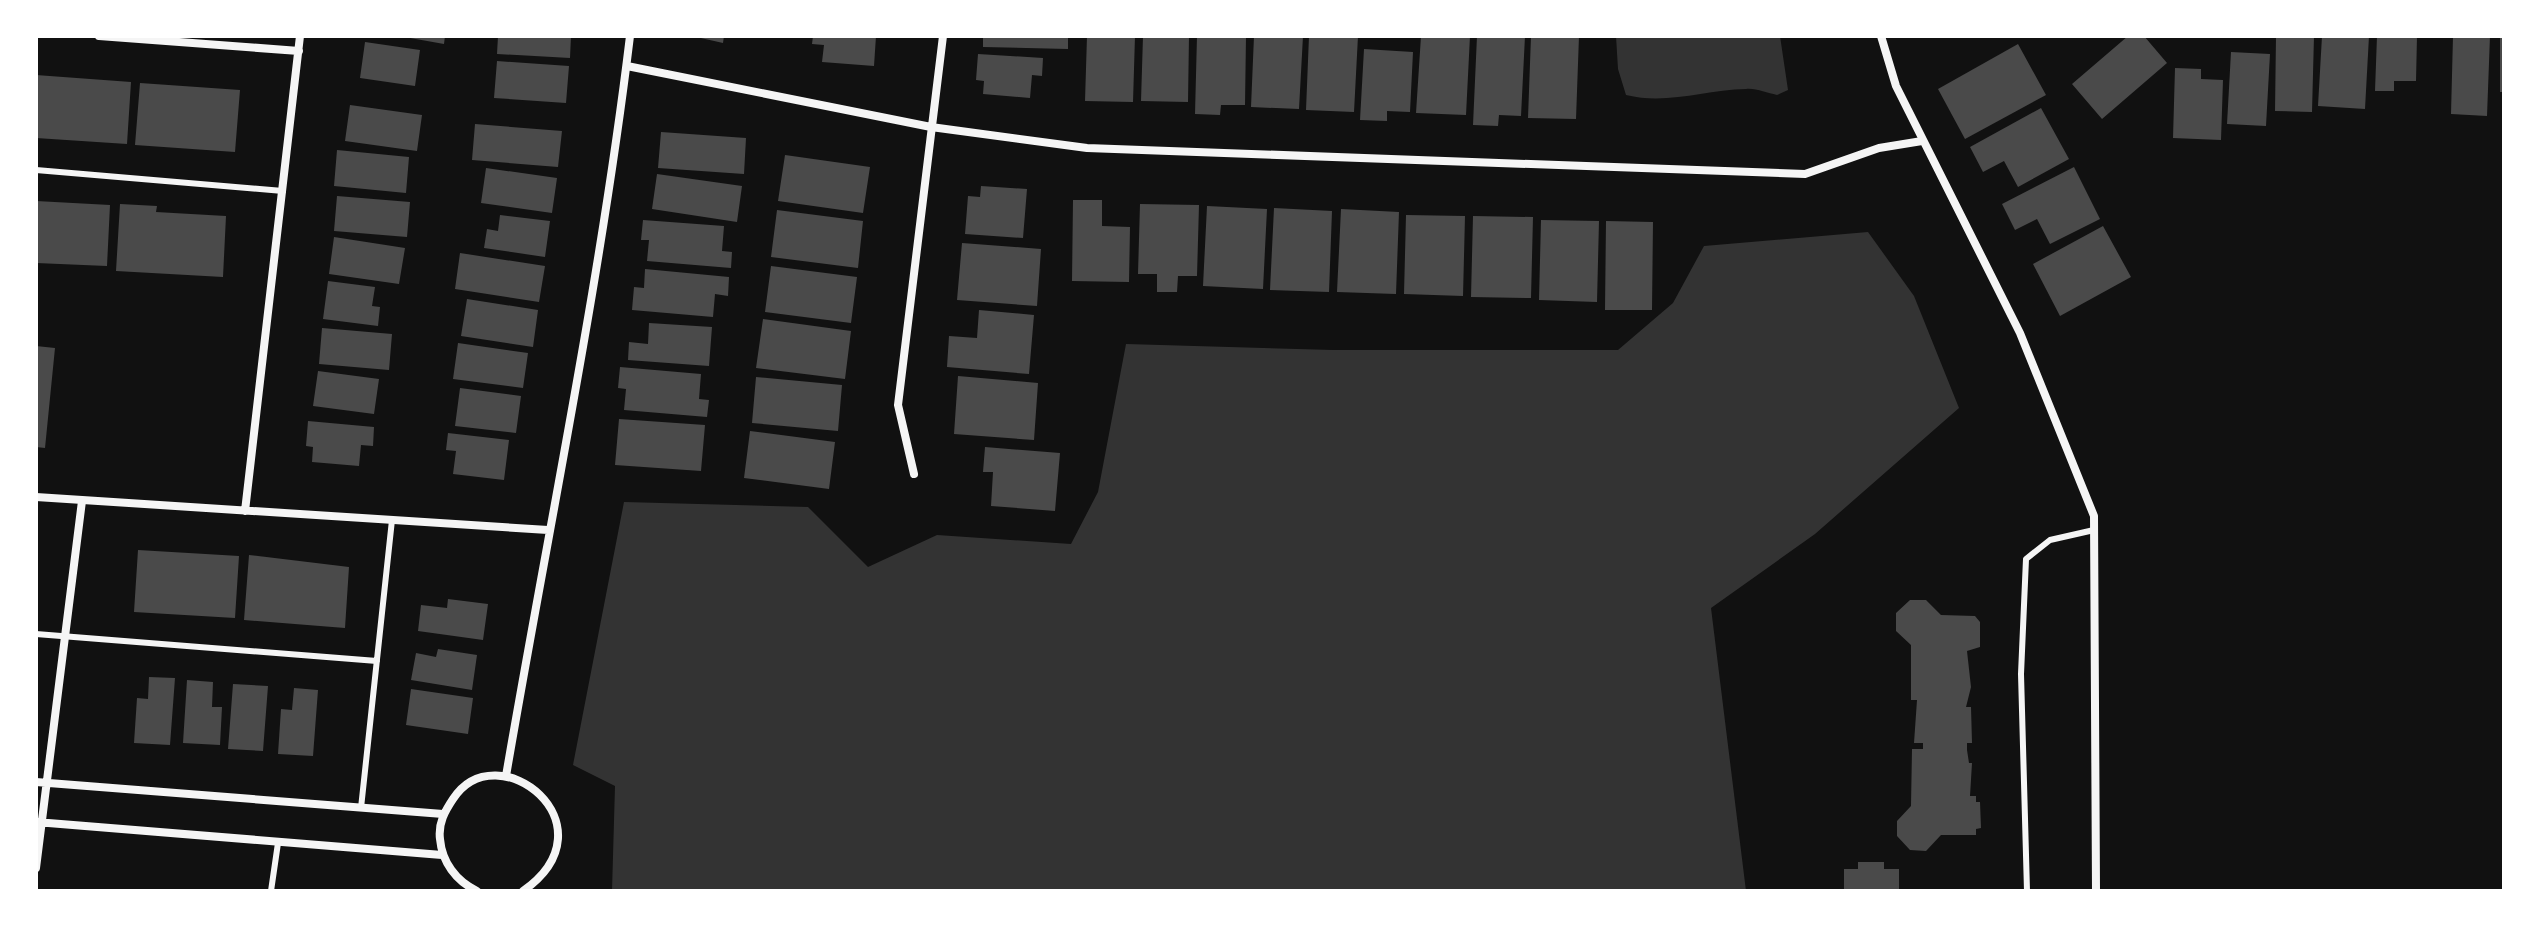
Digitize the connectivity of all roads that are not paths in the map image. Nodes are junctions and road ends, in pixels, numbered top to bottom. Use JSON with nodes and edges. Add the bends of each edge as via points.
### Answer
{"nodes":[{"id":1,"x":99,"y":36,"type":"edge"},
{"id":2,"x":300,"y":36,"type":"edge"},
{"id":3,"x":630,"y":36,"type":"edge"},
{"id":4,"x":943,"y":36,"type":"edge"},
{"id":5,"x":1881,"y":36,"type":"edge"},
{"id":6,"x":299,"y":51,"type":"junction"},
{"id":7,"x":627,"y":66,"type":"junction"},
{"id":8,"x":931,"y":127,"type":"junction"},
{"id":9,"x":1922,"y":141,"type":"junction"},
{"id":10,"x":36,"y":170,"type":"edge"},
{"id":11,"x":283,"y":191,"type":"junction"},
{"id":12,"x":914,"y":474,"type":"dead end"},
{"id":13,"x":36,"y":497,"type":"edge"},
{"id":14,"x":82,"y":501,"type":"junction"},
{"id":15,"x":245,"y":511,"type":"junction"},
{"id":16,"x":392,"y":520,"type":"junction"},
{"id":17,"x":548,"y":530,"type":"junction"},
{"id":18,"x":2094,"y":530,"type":"junction"},
{"id":19,"x":36,"y":634,"type":"edge"},
{"id":20,"x":64,"y":636,"type":"junction"},
{"id":21,"x":377,"y":661,"type":"junction"},
{"id":22,"x":506,"y":776,"type":"junction"},
{"id":23,"x":36,"y":782,"type":"edge"},
{"id":24,"x":48,"y":783,"type":"junction"},
{"id":25,"x":361,"y":808,"type":"junction"},
{"id":26,"x":443,"y":814,"type":"junction"},
{"id":27,"x":40,"y":822,"type":"edge"},
{"id":28,"x":278,"y":843,"type":"junction"},
{"id":29,"x":442,"y":855,"type":"junction"},
{"id":30,"x":36,"y":868,"type":"edge"},
{"id":31,"x":271,"y":891,"type":"edge"},
{"id":32,"x":477,"y":891,"type":"edge"},
{"id":33,"x":523,"y":891,"type":"edge"},
{"id":34,"x":2027,"y":891,"type":"edge"},
{"id":35,"x":2096,"y":891,"type":"edge"}],
"edges":[{"from":1,"to":6,"type":"street"},
{"from":2,"to":6,"type":"street"},
{"from":3,"to":7,"type":"street"},
{"from":4,"to":8,"type":"street"},
{"from":5,"to":9,"type":"street","via":[[1896,86]]},
{"from":6,"to":11,"type":"street"},
{"from":7,"to":8,"type":"street"},
{"from":7,"to":17,"type":"street","via":[[566,451]]},
{"from":8,"to":9,"type":"street","via":[[1087,148],[1805,174],[1879,148]]},
{"from":8,"to":12,"type":"street","via":[[898,405]]},
{"from":9,"to":18,"type":"street","via":[[2020,333],[2094,516]]},
{"from":10,"to":11,"type":"lane"},
{"from":11,"to":15,"type":"street"},
{"from":13,"to":14,"type":"street"},
{"from":14,"to":15,"type":"street"},
{"from":14,"to":20,"type":"street"},
{"from":15,"to":16,"type":"street"},
{"from":16,"to":17,"type":"street"},
{"from":16,"to":21,"type":"lane"},
{"from":17,"to":22,"type":"street"},
{"from":18,"to":34,"type":"lane","via":[[2050,540],[2026,559],[2021,674]]},
{"from":18,"to":35,"type":"street"},
{"from":19,"to":20,"type":"lane"},
{"from":20,"to":21,"type":"lane"},
{"from":20,"to":24,"type":"street"},
{"from":21,"to":25,"type":"lane"},
{"from":22,"to":26,"type":"street","via":[[468,785]]},
{"from":22,"to":33,"type":"street","via":[[530,784],[549,802],[558,827],[557,853],[544,876]]},
{"from":23,"to":24,"type":"street"},
{"from":24,"to":25,"type":"street"},
{"from":24,"to":27,"type":"street"},
{"from":25,"to":26,"type":"street"},
{"from":26,"to":29,"type":"street"},
{"from":27,"to":28,"type":"street"},
{"from":27,"to":30,"type":"street"},
{"from":28,"to":29,"type":"street"},
{"from":28,"to":31,"type":"lane"},
{"from":29,"to":32,"type":"street","via":[[455,876]]}]}
